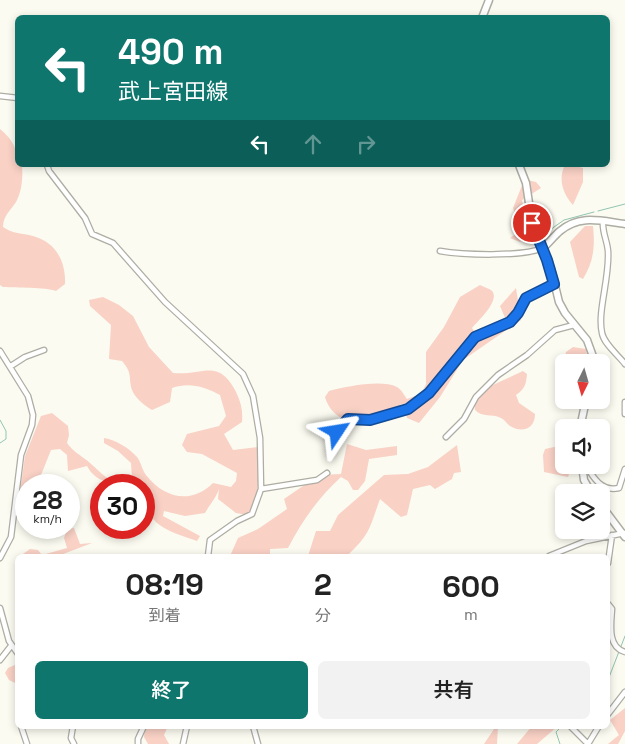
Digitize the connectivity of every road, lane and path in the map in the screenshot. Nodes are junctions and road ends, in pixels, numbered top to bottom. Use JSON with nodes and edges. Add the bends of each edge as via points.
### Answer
{"nodes":[{"id":1,"x":489,"y":0,"type":"edge"},
{"id":2,"x":483,"y":15,"type":"edge"},
{"id":3,"x":0,"y":96,"type":"edge"},
{"id":4,"x":15,"y":98,"type":"edge"},
{"id":5,"x":47,"y":167,"type":"edge"},
{"id":6,"x":520,"y":167,"type":"edge"},
{"id":7,"x":603,"y":221,"type":"junction"},
{"id":8,"x":625,"y":224,"type":"edge"},
{"id":9,"x":543,"y":248,"type":"junction"},
{"id":10,"x":440,"y":251,"type":"dead end"},
{"id":11,"x":554,"y":284,"type":"junction"},
{"id":12,"x":574,"y":325,"type":"junction"},
{"id":13,"x":44,"y":350,"type":"dead end"},
{"id":14,"x":0,"y":351,"type":"edge"},
{"id":15,"x":592,"y":354,"type":"edge"},
{"id":16,"x":625,"y":364,"type":"edge"},
{"id":17,"x":11,"y":366,"type":"junction"},
{"id":18,"x":625,"y":402,"type":"edge"},
{"id":19,"x":625,"y":414,"type":"edge"},
{"id":20,"x":337,"y":432,"type":"dead end"},
{"id":21,"x":446,"y":437,"type":"dead end"},
{"id":22,"x":625,"y":469,"type":"edge"},
{"id":23,"x":327,"y":473,"type":"dead end"},
{"id":24,"x":591,"y":474,"type":"edge"},
{"id":25,"x":260,"y":489,"type":"junction"},
{"id":26,"x":610,"y":516,"type":"edge"},
{"id":27,"x":624,"y":534,"type":"edge"},
{"id":28,"x":612,"y":535,"type":"junction"},
{"id":29,"x":208,"y":554,"type":"edge"},
{"id":30,"x":554,"y":554,"type":"edge"},
{"id":31,"x":609,"y":554,"type":"edge"},
{"id":32,"x":0,"y":558,"type":"edge"},
{"id":33,"x":610,"y":606,"type":"edge"},
{"id":34,"x":0,"y":608,"type":"edge"},
{"id":35,"x":11,"y":646,"type":"junction"},
{"id":36,"x":15,"y":651,"type":"edge"},
{"id":37,"x":625,"y":652,"type":"edge"},
{"id":38,"x":0,"y":660,"type":"edge"},
{"id":39,"x":625,"y":692,"type":"edge"},
{"id":40,"x":610,"y":711,"type":"edge"},
{"id":41,"x":22,"y":729,"type":"edge"},
{"id":42,"x":72,"y":729,"type":"edge"},
{"id":43,"x":143,"y":729,"type":"edge"},
{"id":44,"x":186,"y":729,"type":"edge"},
{"id":45,"x":254,"y":729,"type":"edge"},
{"id":46,"x":573,"y":729,"type":"edge"},
{"id":47,"x":597,"y":729,"type":"edge"},
{"id":48,"x":27,"y":744,"type":"edge"},
{"id":49,"x":74,"y":744,"type":"edge"},
{"id":50,"x":138,"y":744,"type":"edge"},
{"id":51,"x":183,"y":744,"type":"edge"},
{"id":52,"x":258,"y":744,"type":"edge"},
{"id":53,"x":588,"y":744,"type":"edge"}],
"edges":[{"from":1,"to":2,"type":"main road"},
{"from":3,"to":4,"type":"street"},
{"from":5,"to":25,"type":"street","via":[[92,234],[113,243],[177,314],[243,374],[253,396],[260,438]]},
{"from":6,"to":9,"type":"main road","via":[[526,183],[532,223]]},
{"from":7,"to":8,"type":"main road"},
{"from":7,"to":9,"type":"main road","via":[[574,222]]},
{"from":7,"to":16,"type":"street","via":[[608,269],[600,321],[602,334]]},
{"from":9,"to":10,"type":"street","via":[[517,254]]},
{"from":9,"to":11,"type":"main road"},
{"from":11,"to":12,"type":"main road","via":[[560,305]]},
{"from":11,"to":20,"type":"street","via":[[526,298],[510,322],[475,337],[429,393],[408,409],[370,420],[348,419]]},
{"from":12,"to":15,"type":"main road","via":[[587,340]]},
{"from":12,"to":21,"type":"street","via":[[555,330],[498,375],[476,397],[464,419]]},
{"from":13,"to":17,"type":"street"},
{"from":14,"to":17,"type":"street"},
{"from":17,"to":32,"type":"street","via":[[28,396],[33,416],[21,455],[11,537]]},
{"from":18,"to":19,"type":"street"},
{"from":22,"to":24,"type":"street","via":[[619,488],[609,488],[595,481]]},
{"from":23,"to":25,"type":"street","via":[[317,480]]},
{"from":25,"to":29,"type":"street","via":[[252,514],[210,540]]},
{"from":26,"to":27,"type":"main road"},
{"from":27,"to":28,"type":"street"},
{"from":28,"to":30,"type":"street"},
{"from":28,"to":31,"type":"street"},
{"from":33,"to":37,"type":"street","via":[[612,642],[618,650]]},
{"from":34,"to":35,"type":"street"},
{"from":35,"to":36,"type":"street"},
{"from":35,"to":38,"type":"street"},
{"from":39,"to":40,"type":"street"},
{"from":41,"to":48,"type":"street"},
{"from":42,"to":49,"type":"street"},
{"from":43,"to":50,"type":"street"},
{"from":44,"to":51,"type":"street"},
{"from":45,"to":52,"type":"street"},
{"from":46,"to":53,"type":"street"},
{"from":47,"to":53,"type":"street"}]}
